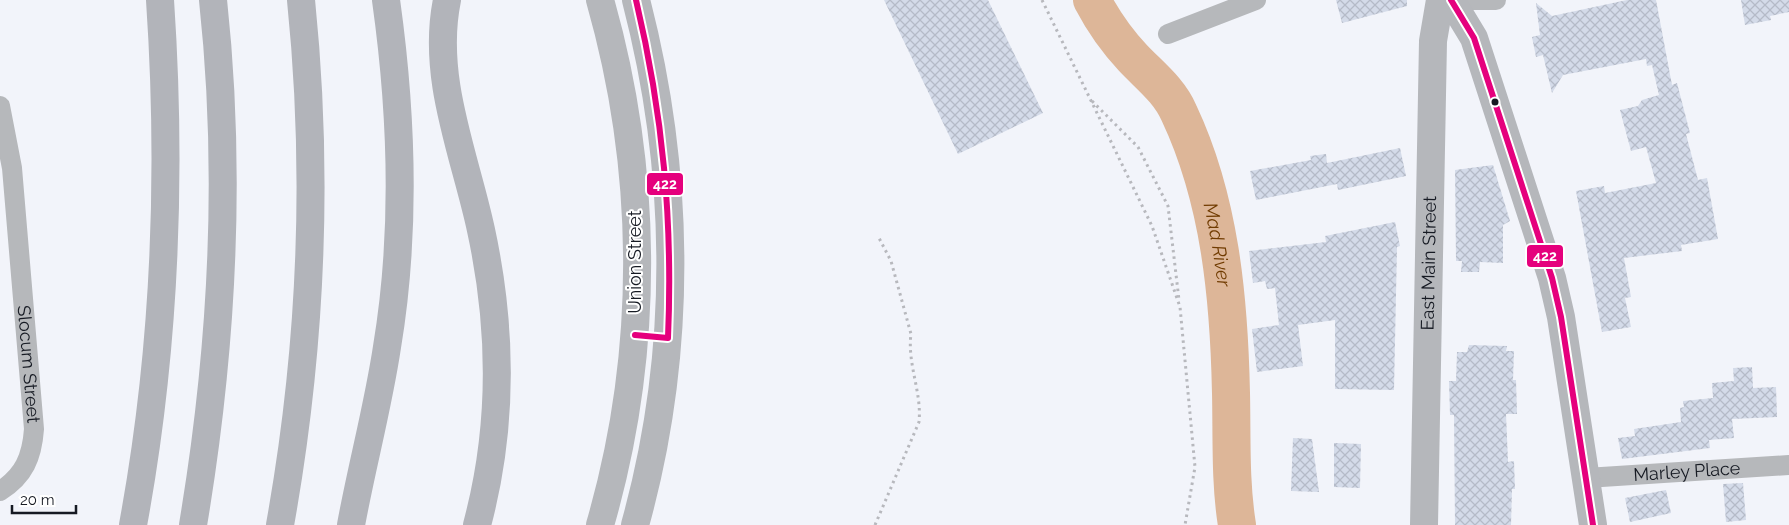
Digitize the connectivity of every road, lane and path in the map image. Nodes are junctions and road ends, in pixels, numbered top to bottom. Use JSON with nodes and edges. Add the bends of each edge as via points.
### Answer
{"nodes":[{"id":1,"x":143,"y":0,"type":"edge"},
{"id":2,"x":160,"y":0,"type":"edge"},
{"id":3,"x":213,"y":0,"type":"edge"},
{"id":4,"x":301,"y":0,"type":"edge"},
{"id":5,"x":386,"y":0,"type":"edge"},
{"id":6,"x":447,"y":0,"type":"edge"},
{"id":7,"x":600,"y":0,"type":"edge"},
{"id":8,"x":636,"y":0,"type":"edge"},
{"id":9,"x":1042,"y":0,"type":"edge"},
{"id":10,"x":1256,"y":0,"type":"edge"},
{"id":11,"x":1440,"y":0,"type":"edge"},
{"id":12,"x":1451,"y":0,"type":"edge"},
{"id":13,"x":1470,"y":0,"type":"edge"},
{"id":14,"x":1496,"y":0,"type":"edge"},
{"id":15,"x":1168,"y":34,"type":"dead end"},
{"id":16,"x":1090,"y":99,"type":"junction"},
{"id":17,"x":0,"y":106,"type":"edge"},
{"id":18,"x":165,"y":222,"type":"junction"},
{"id":19,"x":8,"y":228,"type":"edge"},
{"id":20,"x":879,"y":238,"type":"dead end"},
{"id":21,"x":1180,"y":307,"type":"junction"},
{"id":22,"x":635,"y":335,"type":"junction"},
{"id":23,"x":668,"y":338,"type":"junction"},
{"id":24,"x":1789,"y":465,"type":"edge"},
{"id":25,"x":1586,"y":478,"type":"junction"},
{"id":26,"x":0,"y":491,"type":"edge"},
{"id":27,"x":133,"y":525,"type":"edge"},
{"id":28,"x":193,"y":525,"type":"edge"},
{"id":29,"x":280,"y":525,"type":"edge"},
{"id":30,"x":351,"y":525,"type":"edge"},
{"id":31,"x":476,"y":525,"type":"edge"},
{"id":32,"x":600,"y":525,"type":"edge"},
{"id":33,"x":635,"y":525,"type":"edge"},
{"id":34,"x":875,"y":525,"type":"edge"},
{"id":35,"x":1185,"y":525,"type":"edge"},
{"id":36,"x":1424,"y":525,"type":"edge"},
{"id":37,"x":1593,"y":525,"type":"edge"}],
"edges":[{"from":1,"to":18,"type":"highway","via":[[154,172]]},
{"from":2,"to":18,"type":"highway","via":[[166,126]]},
{"from":3,"to":28,"type":"highway","via":[[222,132],[222,247],[213,376]]},
{"from":4,"to":29,"type":"highway","via":[[310,139],[309,281],[298,406]]},
{"from":5,"to":30,"type":"highway","via":[[395,69],[399,139],[397,253],[387,346]]},
{"from":6,"to":31,"type":"highway","via":[[443,30],[446,80],[481,227],[495,315],[496,416]]},
{"from":7,"to":22,"type":"main road","name":"Union Street","via":[[621,82],[633,164],[637,254]]},
{"from":8,"to":23,"type":"main road","name":"Union Street","via":[[654,78],[666,161],[671,239]]},
{"from":9,"to":16,"type":"path"},
{"from":10,"to":15,"type":"street"},
{"from":11,"to":36,"type":"main road","name":"East Main Street","via":[[1433,41]]},
{"from":12,"to":25,"type":"main road","via":[[1474,38],[1552,278]]},
{"from":13,"to":14,"type":"street"},
{"from":16,"to":21,"type":"path","via":[[1152,226]]},
{"from":16,"to":21,"type":"path","via":[[1138,147],[1168,206]]},
{"from":17,"to":19,"type":"street","name":"Slocum Street","via":[[12,168]]},
{"from":18,"to":27,"type":"highway","via":[[154,393]]},
{"from":19,"to":26,"type":"street","name":"Slocum Street","via":[[34,429],[32,450],[24,469]]},
{"from":20,"to":34,"type":"path","via":[[891,262],[911,334],[909,346],[920,410],[919,422]]},
{"from":21,"to":35,"type":"path","via":[[1195,467]]},
{"from":22,"to":23,"type":"main road"},
{"from":22,"to":32,"type":"main road","name":"Union Street","via":[[624,421]]},
{"from":23,"to":33,"type":"main road","name":"Union Street","via":[[657,432]]},
{"from":24,"to":25,"type":"street","name":"Marley Place"},
{"from":25,"to":37,"type":"main road"}]}
